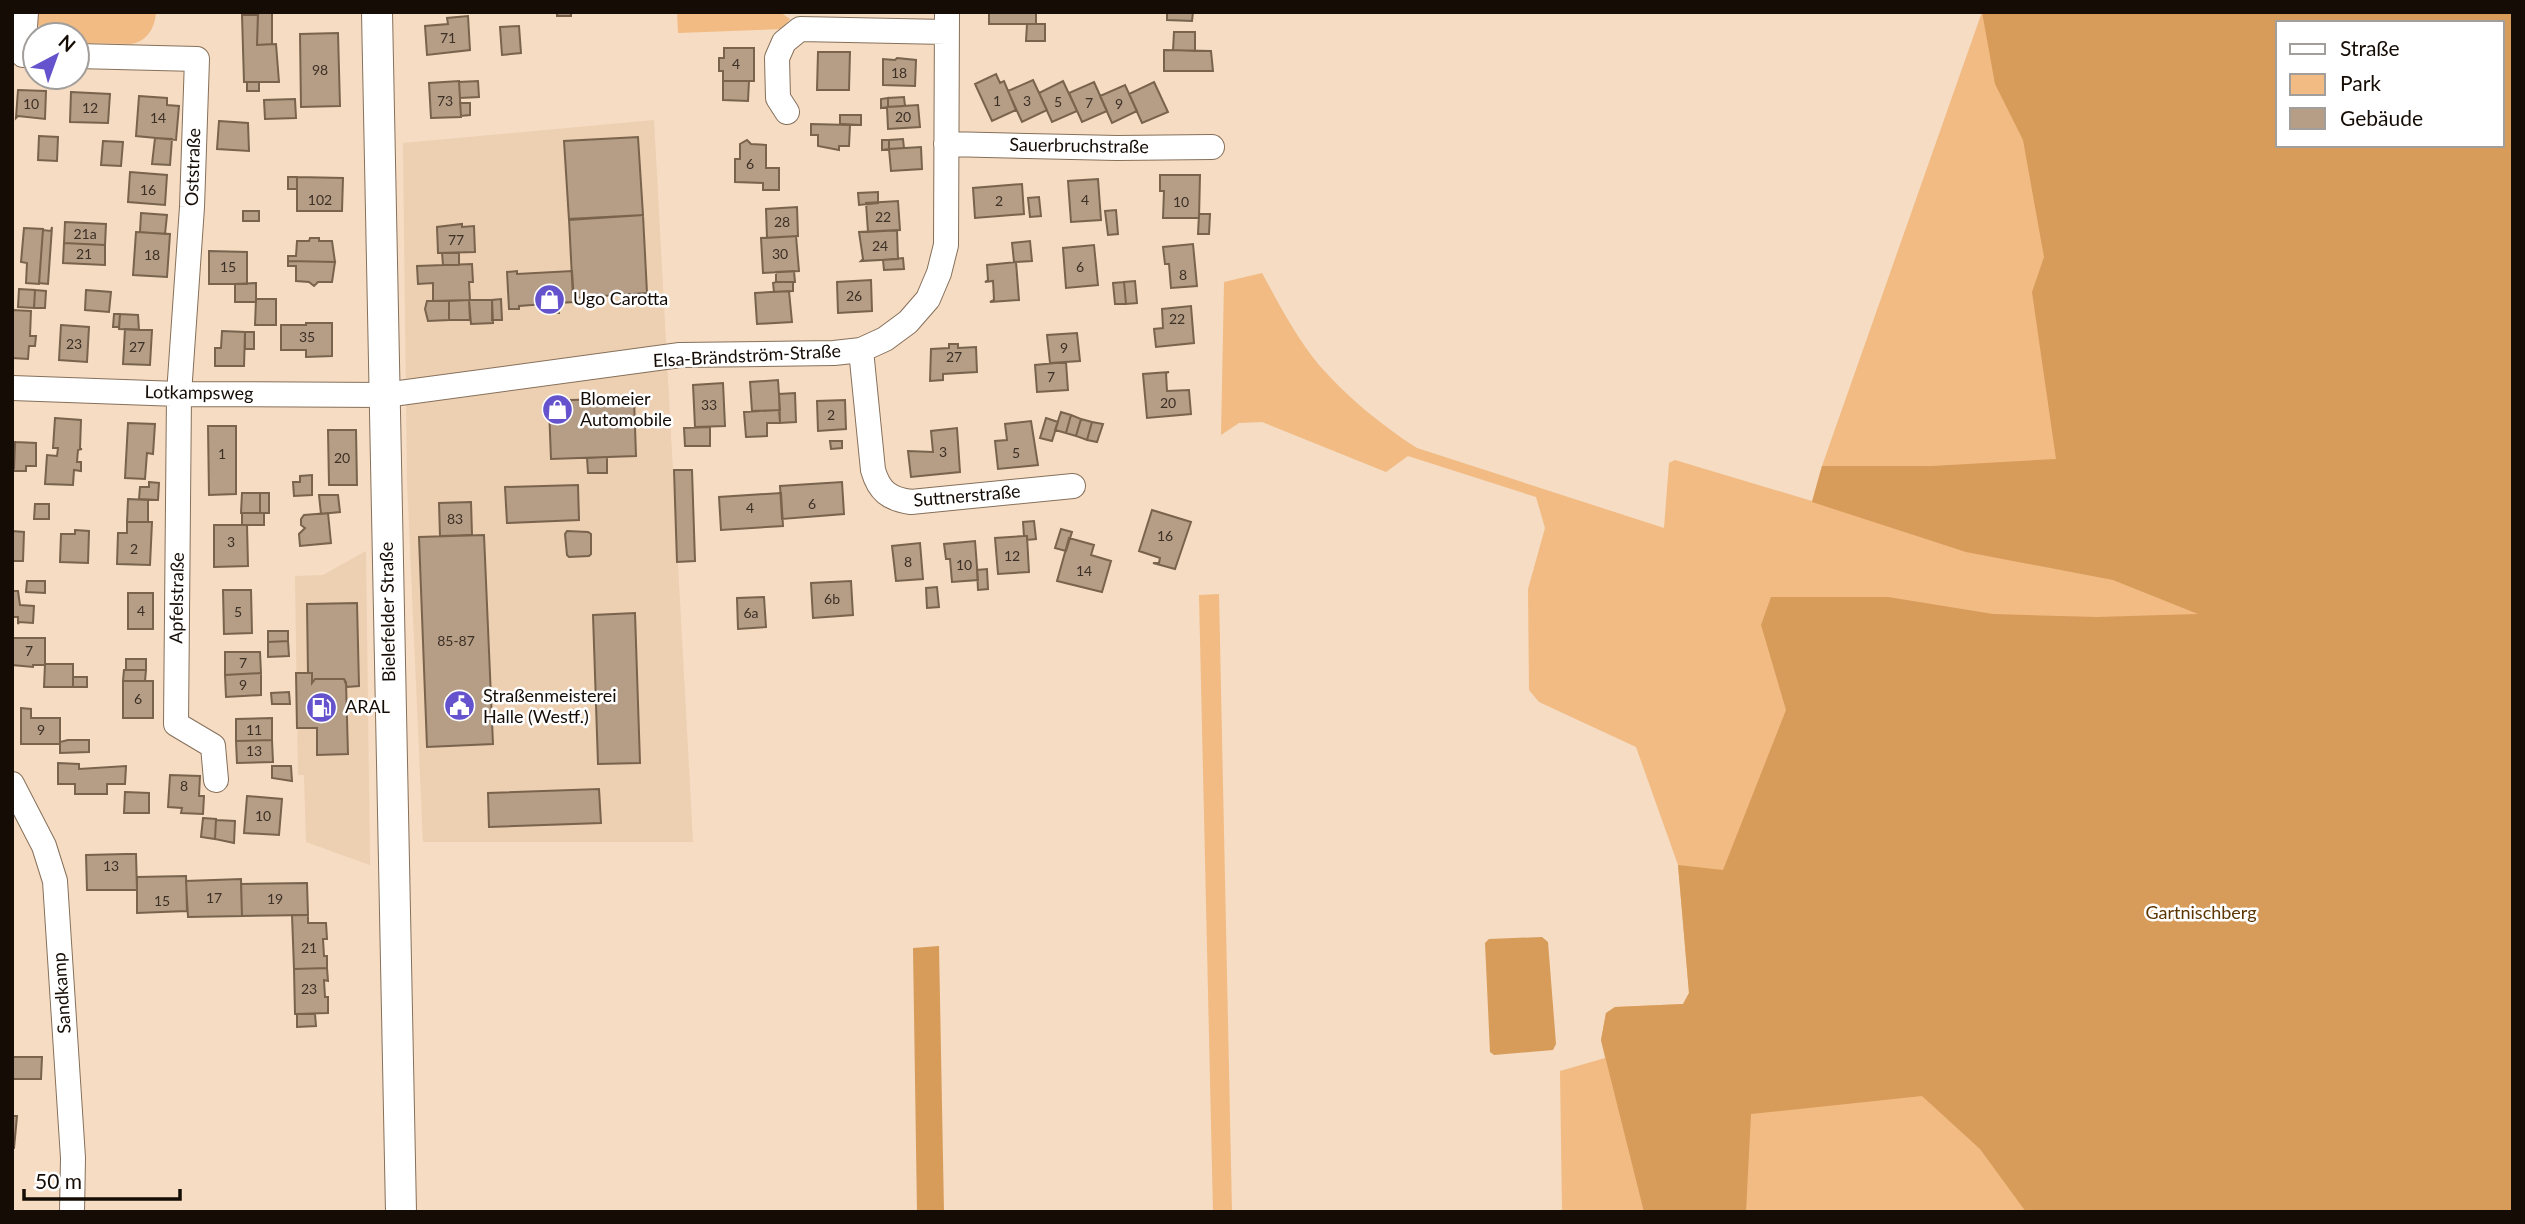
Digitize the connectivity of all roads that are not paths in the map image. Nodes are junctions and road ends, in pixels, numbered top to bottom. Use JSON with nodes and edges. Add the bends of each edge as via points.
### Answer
{"nodes":[{"id":1,"x":377,"y":12,"type":"edge"},
{"id":2,"x":947,"y":22,"type":"edge"},
{"id":3,"x":91,"y":56,"type":"edge"},
{"id":4,"x":787,"y":112,"type":"dead end"},
{"id":5,"x":946,"y":144,"type":"junction"},
{"id":6,"x":1212,"y":146,"type":"dead end"},
{"id":7,"x":861,"y":350,"type":"junction"},
{"id":8,"x":12,"y":388,"type":"edge"},
{"id":9,"x":179,"y":394,"type":"junction"},
{"id":10,"x":385,"y":395,"type":"junction"},
{"id":11,"x":1073,"y":486,"type":"dead end"},
{"id":12,"x":216,"y":780,"type":"dead end"},
{"id":13,"x":12,"y":784,"type":"edge"},
{"id":14,"x":72,"y":1212,"type":"edge"},
{"id":15,"x":401,"y":1212,"type":"edge"}],
"edges":[{"from":1,"to":10,"type":"street","name":"Bielefelder Straße"},
{"from":2,"to":4,"type":"street","via":[[800,29],[784,42],[777,58],[778,98]]},
{"from":2,"to":5,"type":"street","name":"Elsa-Brändström-Straße"},
{"from":3,"to":9,"type":"street","name":"Oststraße","via":[[197,59]]},
{"from":5,"to":6,"type":"street","name":"Sauerbruchstraße"},
{"from":5,"to":7,"type":"street","name":"Elsa-Brändström-Straße","via":[[946,245],[939,273],[928,299],[908,322]]},
{"from":7,"to":10,"type":"street","name":"Elsa-Brändström-Straße","via":[[680,355]]},
{"from":7,"to":11,"type":"street","name":"Suttnerstraße","via":[[873,470],[885,494],[911,502]]},
{"from":8,"to":9,"type":"street","name":"Lotkampsweg"},
{"from":9,"to":10,"type":"street","name":"Lotkampsweg"},
{"from":9,"to":12,"type":"street","name":"Apfelstraße","via":[[176,724],[213,746]]},
{"from":10,"to":15,"type":"street","name":"Bielefelder Straße"},
{"from":13,"to":14,"type":"street","name":"Sandkamp","via":[[44,846],[55,881],[73,1158]]}]}
